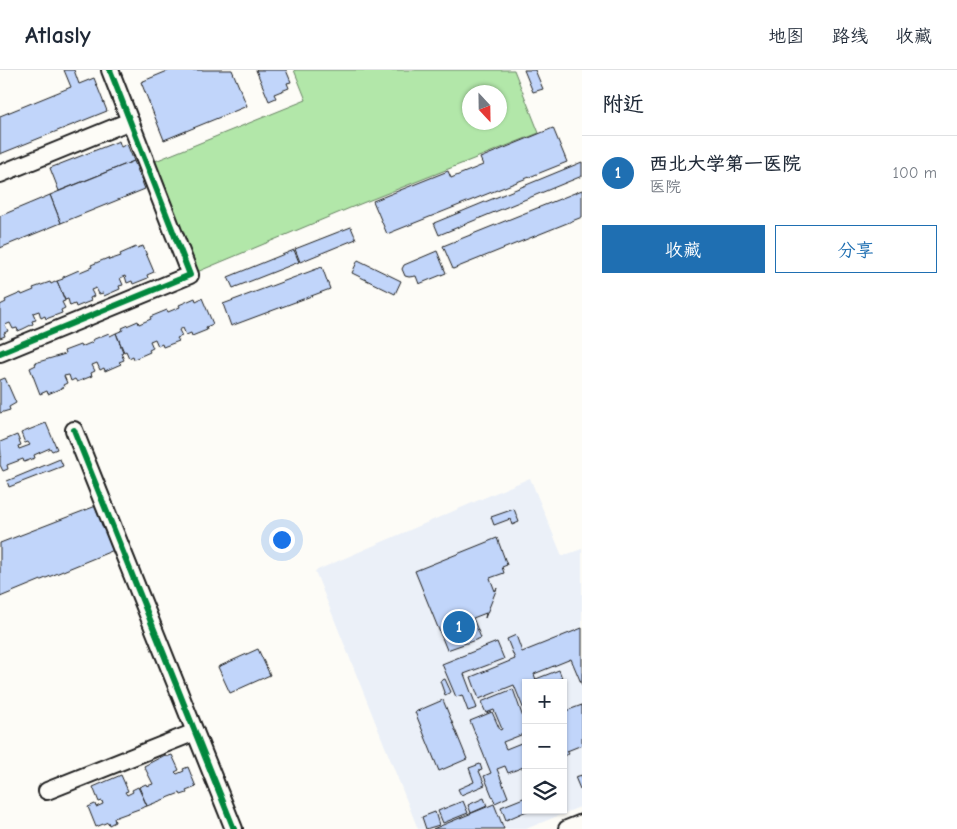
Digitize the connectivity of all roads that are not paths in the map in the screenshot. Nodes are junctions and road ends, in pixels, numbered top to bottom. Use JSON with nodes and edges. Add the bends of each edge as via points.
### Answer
{"nodes":[{"id":1,"x":110,"y":70,"type":"edge"},
{"id":2,"x":130,"y":121,"type":"junction"},
{"id":3,"x":0,"y":174,"type":"edge"},
{"id":4,"x":0,"y":353,"type":"edge"},
{"id":5,"x":74,"y":430,"type":"dead end"},
{"id":6,"x":195,"y":732,"type":"junction"},
{"id":7,"x":47,"y":791,"type":"dead end"},
{"id":8,"x":582,"y":823,"type":"edge"},
{"id":9,"x":234,"y":829,"type":"edge"},
{"id":10,"x":567,"y":829,"type":"edge"}],
"edges":[{"from":1,"to":2,"type":"street"},
{"from":2,"to":3,"type":"street"},
{"from":2,"to":4,"type":"street","via":[[190,275]]},
{"from":5,"to":6,"type":"street"},
{"from":6,"to":7,"type":"street"},
{"from":6,"to":9,"type":"street"},
{"from":8,"to":10,"type":"street"}]}
